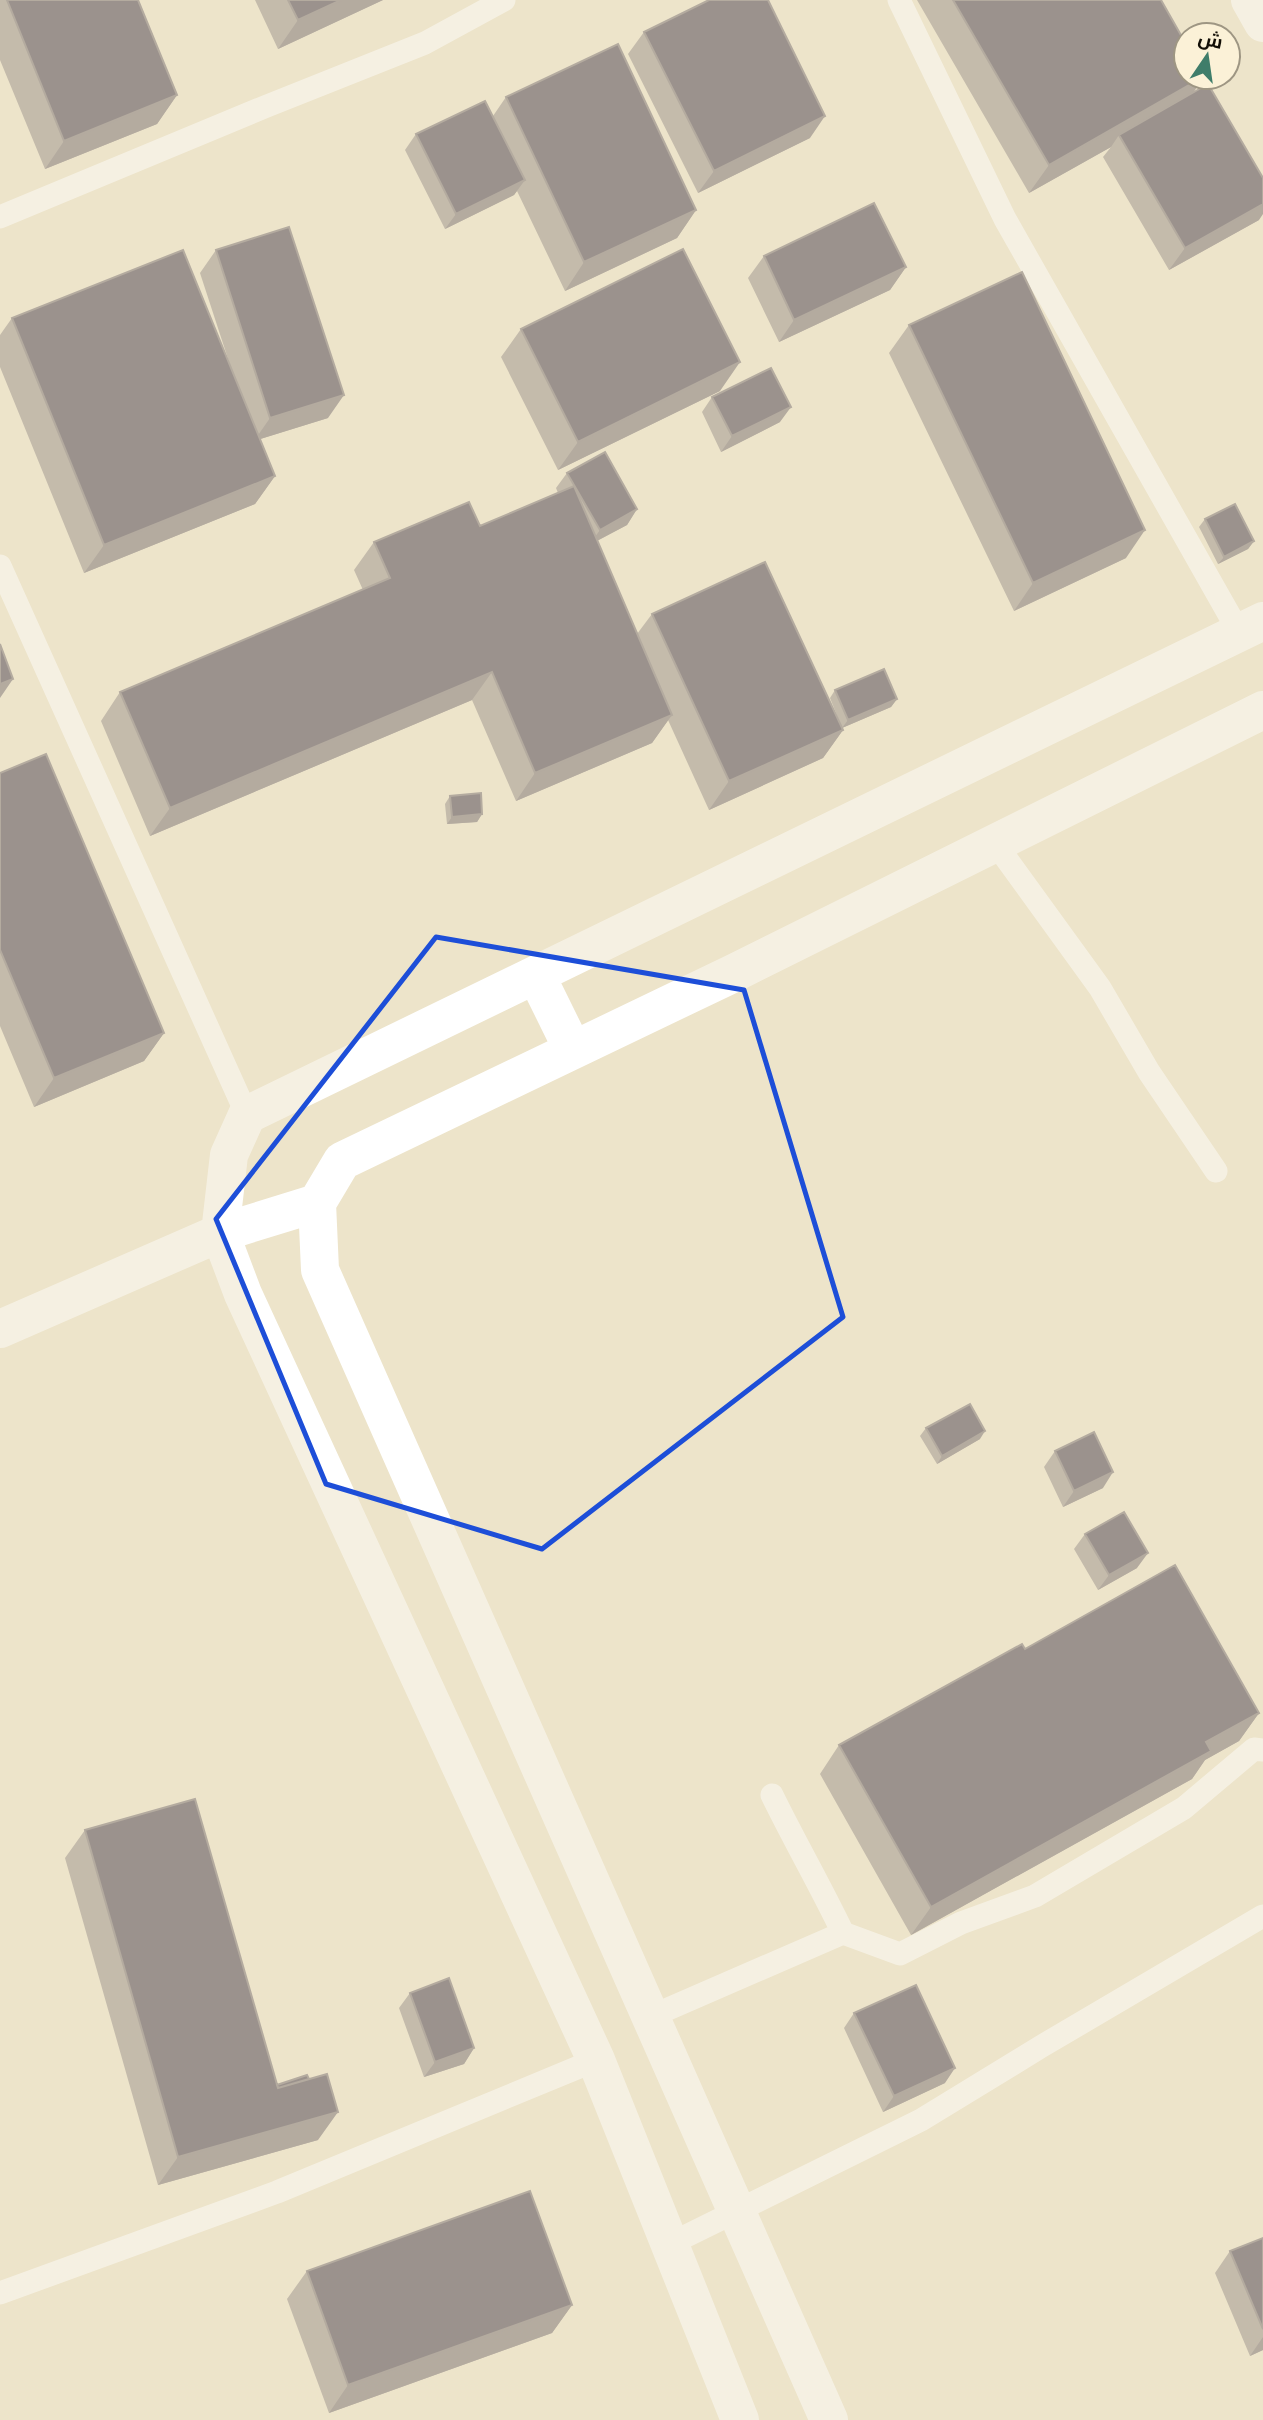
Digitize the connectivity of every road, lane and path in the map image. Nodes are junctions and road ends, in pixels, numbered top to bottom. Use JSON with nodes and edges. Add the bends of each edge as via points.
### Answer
{"nodes":[{"id":1,"x":504,"y":0,"type":"edge"},
{"id":2,"x":899,"y":0,"type":"edge"},
{"id":3,"x":1250,"y":0,"type":"edge"},
{"id":4,"x":1263,"y":23,"type":"edge"},
{"id":5,"x":0,"y":217,"type":"edge"},
{"id":6,"x":0,"y":566,"type":"edge"},
{"id":7,"x":1251,"y":627,"type":"edge"},
{"id":8,"x":1263,"y":709,"type":"edge"},
{"id":9,"x":995,"y":843,"type":"junction"},
{"id":10,"x":536,"y":975,"type":"junction"},
{"id":11,"x":573,"y":1049,"type":"junction"},
{"id":12,"x":247,"y":1115,"type":"junction"},
{"id":13,"x":1216,"y":1171,"type":"dead end"},
{"id":14,"x":317,"y":1203,"type":"junction"},
{"id":15,"x":220,"y":1233,"type":"junction"},
{"id":16,"x":0,"y":1329,"type":"edge"},
{"id":17,"x":1263,"y":1750,"type":"edge"},
{"id":18,"x":772,"y":1796,"type":"dead end"},
{"id":19,"x":1263,"y":1916,"type":"edge"},
{"id":20,"x":843,"y":1933,"type":"junction"},
{"id":21,"x":652,"y":2016,"type":"junction"},
{"id":22,"x":596,"y":2060,"type":"junction"},
{"id":23,"x":737,"y":2210,"type":"junction"},
{"id":24,"x":670,"y":2244,"type":"junction"},
{"id":25,"x":0,"y":2292,"type":"edge"},
{"id":26,"x":740,"y":2420,"type":"edge"},
{"id":27,"x":829,"y":2420,"type":"edge"}],
"edges":[{"from":1,"to":5,"type":"lane","via":[[425,43]]},
{"from":2,"to":7,"type":"lane","via":[[1005,219]]},
{"from":3,"to":4,"type":"street"},
{"from":6,"to":12,"type":"lane"},
{"from":7,"to":10,"type":"street"},
{"from":8,"to":9,"type":"street"},
{"from":9,"to":11,"type":"street"},
{"from":9,"to":13,"type":"lane","via":[[1100,988],[1149,1072]]},
{"from":10,"to":11,"type":"street"},
{"from":10,"to":12,"type":"street"},
{"from":11,"to":14,"type":"street","via":[[342,1161]]},
{"from":12,"to":15,"type":"street","via":[[229,1155]]},
{"from":14,"to":15,"type":"street"},
{"from":14,"to":21,"type":"street","via":[[320,1270]]},
{"from":15,"to":16,"type":"street"},
{"from":15,"to":22,"type":"street","via":[[243,1294]]},
{"from":17,"to":20,"type":"lane","via":[[1254,1749],[1184,1808],[1035,1896],[961,1923],[900,1954]]},
{"from":18,"to":20,"type":"lane"},
{"from":19,"to":23,"type":"lane","via":[[921,2120]]},
{"from":20,"to":21,"type":"lane"},
{"from":21,"to":23,"type":"street"},
{"from":22,"to":24,"type":"street"},
{"from":22,"to":25,"type":"lane","via":[[277,2192]]},
{"from":23,"to":24,"type":"lane"},
{"from":23,"to":27,"type":"street"},
{"from":24,"to":26,"type":"street"}]}
